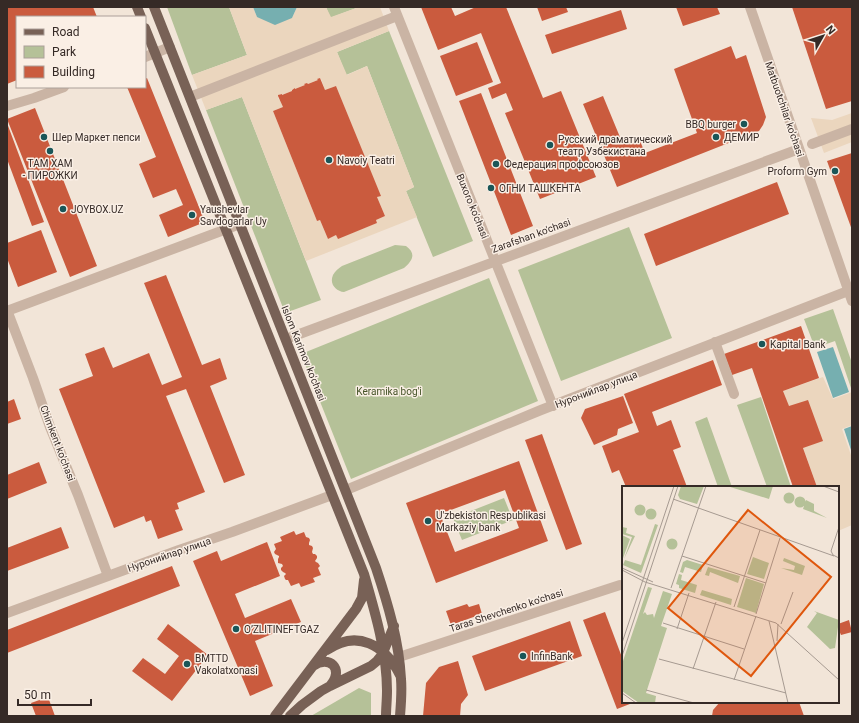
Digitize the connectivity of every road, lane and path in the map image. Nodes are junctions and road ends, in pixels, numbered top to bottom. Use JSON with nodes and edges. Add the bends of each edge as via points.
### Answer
{"nodes":[{"id":1,"x":154,"y":7,"type":"edge"},
{"id":2,"x":750,"y":7,"type":"edge"},
{"id":3,"x":396,"y":12,"type":"edge"},
{"id":4,"x":146,"y":30,"type":"edge"},
{"id":5,"x":170,"y":47,"type":"junction"},
{"id":6,"x":155,"y":53,"type":"junction"},
{"id":7,"x":146,"y":57,"type":"edge"},
{"id":8,"x":62,"y":88,"type":"edge"},
{"id":9,"x":190,"y":97,"type":"junction"},
{"id":10,"x":7,"y":106,"type":"edge"},
{"id":11,"x":852,"y":129,"type":"edge"},
{"id":12,"x":812,"y":144,"type":"dead end"},
{"id":13,"x":799,"y":149,"type":"junction"},
{"id":14,"x":240,"y":224,"type":"junction"},
{"id":15,"x":226,"y":230,"type":"junction"},
{"id":16,"x":495,"y":261,"type":"junction"},
{"id":17,"x":848,"y":291,"type":"junction"},
{"id":18,"x":852,"y":301,"type":"edge"},
{"id":19,"x":7,"y":310,"type":"edge"},
{"id":20,"x":286,"y":339,"type":"junction"},
{"id":21,"x":715,"y":342,"type":"junction"},
{"id":22,"x":272,"y":344,"type":"junction"},
{"id":23,"x":734,"y":394,"type":"dead end"},
{"id":24,"x":553,"y":406,"type":"junction"},
{"id":25,"x":346,"y":490,"type":"junction"},
{"id":26,"x":332,"y":495,"type":"junction"},
{"id":27,"x":364,"y":574,"type":"junction"},
{"id":28,"x":108,"y":576,"type":"junction"},
{"id":29,"x":620,"y":585,"type":"dead end"},
{"id":30,"x":7,"y":613,"type":"edge"},
{"id":31,"x":394,"y":626,"type":"junction"},
{"id":32,"x":383,"y":652,"type":"junction"},
{"id":33,"x":321,"y":655,"type":"junction"},
{"id":34,"x":399,"y":657,"type":"junction"},
{"id":35,"x":311,"y":668,"type":"junction"},
{"id":36,"x":364,"y":670,"type":"junction"},
{"id":37,"x":401,"y":678,"type":"junction"},
{"id":38,"x":386,"y":680,"type":"junction"},
{"id":39,"x":330,"y":686,"type":"junction"},
{"id":40,"x":275,"y":716,"type":"edge"},
{"id":41,"x":290,"y":716,"type":"edge"},
{"id":42,"x":386,"y":716,"type":"edge"},
{"id":43,"x":400,"y":716,"type":"edge"}],
"edges":[{"from":1,"to":5,"type":"main road","name":"Islom Karimov ko'chasi"},
{"from":2,"to":13,"type":"street","name":"Matbuotchilar ko'chasi"},
{"from":3,"to":9,"type":"street"},
{"from":3,"to":16,"type":"street","name":"Buxoro ko'chasi"},
{"from":4,"to":6,"type":"main road"},
{"from":5,"to":6,"type":"street"},
{"from":5,"to":9,"type":"main road","name":"Islom Karimov ko'chasi"},
{"from":6,"to":7,"type":"street"},
{"from":6,"to":15,"type":"main road"},
{"from":8,"to":10,"type":"street"},
{"from":9,"to":14,"type":"main road","name":"Islom Karimov ko'chasi"},
{"from":11,"to":12,"type":"street"},
{"from":13,"to":16,"type":"street","name":"Zarafshan ko'chasi"},
{"from":13,"to":17,"type":"street","name":"Matbuotchilar ko'chasi"},
{"from":14,"to":15,"type":"street","name":"Chimkent ko'chasi"},
{"from":14,"to":20,"type":"main road","name":"Islom Karimov ko'chasi"},
{"from":15,"to":19,"type":"street","name":"Chimkent ko'chasi"},
{"from":15,"to":22,"type":"main road"},
{"from":16,"to":20,"type":"street","name":"Zarafshan ko'chasi"},
{"from":16,"to":24,"type":"street","name":"Buxoro ko'chasi"},
{"from":17,"to":18,"type":"street","name":"Matbuotchilar ko'chasi"},
{"from":17,"to":21,"type":"street","name":"Нуронийлар улица"},
{"from":19,"to":28,"type":"street","name":"Chimkent ko'chasi"},
{"from":20,"to":22,"type":"main road","name":"Zarafshan ko'chasi"},
{"from":20,"to":25,"type":"main road","name":"Islom Karimov ko'chasi"},
{"from":21,"to":23,"type":"street"},
{"from":21,"to":24,"type":"street","name":"Нуронийлар улица"},
{"from":22,"to":26,"type":"main road"},
{"from":24,"to":25,"type":"street","name":"Нуронийлар улица"},
{"from":25,"to":31,"type":"main road","name":"Islom Karimov ko'chasi","via":[[384,590]]},
{"from":26,"to":27,"type":"main road"},
{"from":26,"to":28,"type":"street","name":"Нуронийлар улица"},
{"from":27,"to":32,"type":"main road"},
{"from":27,"to":33,"type":"main road","via":[[362,595],[358,605]]},
{"from":28,"to":30,"type":"street","name":"Нуронийлар улица"},
{"from":29,"to":34,"type":"street","name":"Taras Shevchenko ko'chasi"},
{"from":31,"to":32,"type":"main road"},
{"from":31,"to":34,"type":"main road","name":"Islom Karimov ko'chasi"},
{"from":32,"to":33,"type":"main road","via":[[367,643],[354,640],[335,645]]},
{"from":32,"to":36,"type":"main road","via":[[378,661]]},
{"from":32,"to":37,"type":"main road","via":[[391,660]]},
{"from":32,"to":38,"type":"main road"},
{"from":33,"to":35,"type":"main road"},
{"from":34,"to":37,"type":"main road","name":"Islom Karimov ko'chasi"},
{"from":35,"to":39,"type":"main road","via":[[323,662],[332,665],[336,670],[336,679]]},
{"from":35,"to":40,"type":"main road"},
{"from":36,"to":38,"type":"main road","via":[[377,670]]},
{"from":36,"to":39,"type":"main road"},
{"from":37,"to":43,"type":"main road","name":"Islom Karimov ko'chasi"},
{"from":38,"to":42,"type":"main road"},
{"from":39,"to":41,"type":"main road"}]}
